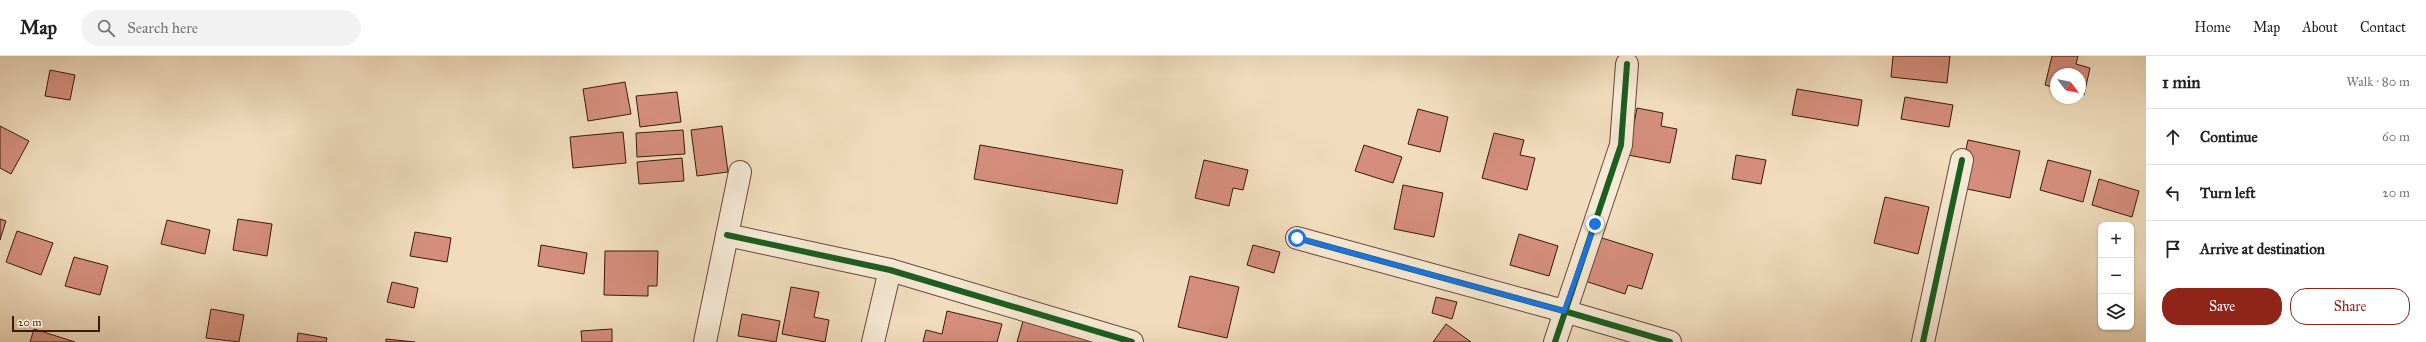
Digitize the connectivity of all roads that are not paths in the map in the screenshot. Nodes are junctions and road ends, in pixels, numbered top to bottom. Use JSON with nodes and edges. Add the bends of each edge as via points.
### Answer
{"nodes":[{"id":1,"x":1627,"y":64,"type":"dead end"},
{"id":2,"x":1962,"y":160,"type":"dead end"},
{"id":3,"x":740,"y":172,"type":"dead end"},
{"id":4,"x":727,"y":234,"type":"junction"},
{"id":5,"x":1297,"y":238,"type":"dead end"},
{"id":6,"x":890,"y":270,"type":"junction"},
{"id":7,"x":1564,"y":311,"type":"junction"},
{"id":8,"x":705,"y":342,"type":"edge"},
{"id":9,"x":873,"y":342,"type":"edge"},
{"id":10,"x":1132,"y":342,"type":"edge"},
{"id":11,"x":1555,"y":342,"type":"edge"},
{"id":12,"x":1670,"y":342,"type":"edge"},
{"id":13,"x":1923,"y":342,"type":"edge"}],
"edges":[{"from":1,"to":7,"type":"street","via":[[1621,145]]},
{"from":2,"to":13,"type":"street"},
{"from":3,"to":4,"type":"street"},
{"from":4,"to":6,"type":"street"},
{"from":4,"to":8,"type":"street"},
{"from":5,"to":7,"type":"street"},
{"from":6,"to":9,"type":"street"},
{"from":6,"to":10,"type":"street"},
{"from":7,"to":11,"type":"street"},
{"from":7,"to":12,"type":"street"}]}
